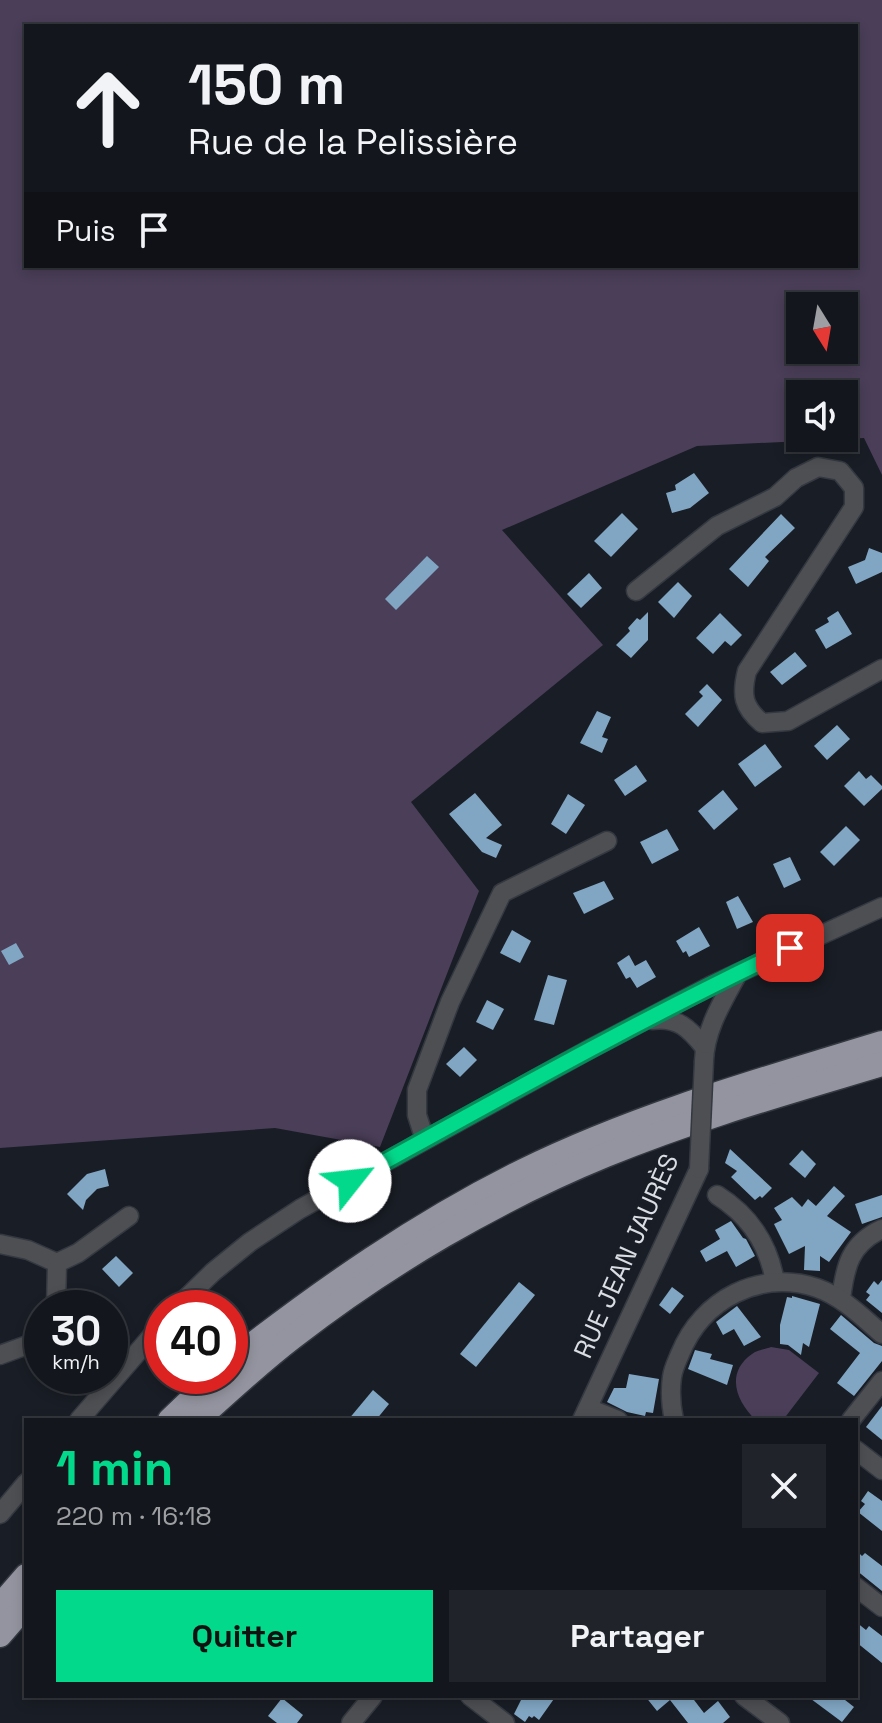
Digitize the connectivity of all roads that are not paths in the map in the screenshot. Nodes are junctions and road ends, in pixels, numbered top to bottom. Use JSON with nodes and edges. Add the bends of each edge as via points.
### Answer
{"nodes":[{"id":1,"x":636,"y":591,"type":"dead end"},
{"id":2,"x":882,"y":669,"type":"edge"},
{"id":3,"x":607,"y":841,"type":"dead end"},
{"id":4,"x":880,"y":902,"type":"edge"},
{"id":5,"x":738,"y":973,"type":"junction"},
{"id":6,"x":645,"y":1021,"type":"junction"},
{"id":7,"x":882,"y":1043,"type":"edge"},
{"id":8,"x":704,"y":1054,"type":"junction"},
{"id":9,"x":882,"y":1064,"type":"edge"},
{"id":10,"x":425,"y":1140,"type":"junction"},
{"id":11,"x":717,"y":1195,"type":"dead end"},
{"id":12,"x":129,"y":1216,"type":"dead end"},
{"id":13,"x":882,"y":1229,"type":"edge"},
{"id":14,"x":0,"y":1244,"type":"edge"},
{"id":15,"x":57,"y":1263,"type":"junction"},
{"id":16,"x":775,"y":1282,"type":"junction"},
{"id":17,"x":56,"y":1290,"type":"edge"},
{"id":18,"x":194,"y":1290,"type":"edge"},
{"id":19,"x":841,"y":1299,"type":"junction"},
{"id":20,"x":882,"y":1334,"type":"edge"},
{"id":21,"x":144,"y":1341,"type":"edge"},
{"id":22,"x":24,"y":1346,"type":"edge"},
{"id":23,"x":248,"y":1348,"type":"edge"},
{"id":24,"x":0,"y":1355,"type":"edge"},
{"id":25,"x":128,"y":1355,"type":"edge"},
{"id":26,"x":882,"y":1381,"type":"edge"},
{"id":27,"x":93,"y":1394,"type":"edge"},
{"id":28,"x":197,"y":1394,"type":"edge"},
{"id":29,"x":585,"y":1414,"type":"edge"},
{"id":30,"x":80,"y":1418,"type":"edge"},
{"id":31,"x":172,"y":1418,"type":"edge"},
{"id":32,"x":199,"y":1418,"type":"edge"},
{"id":33,"x":607,"y":1418,"type":"edge"},
{"id":34,"x":674,"y":1418,"type":"edge"},
{"id":35,"x":853,"y":1418,"type":"edge"},
{"id":36,"x":858,"y":1452,"type":"edge"},
{"id":37,"x":882,"y":1470,"type":"edge"},
{"id":38,"x":24,"y":1485,"type":"edge"},
{"id":39,"x":0,"y":1514,"type":"edge"},
{"id":40,"x":24,"y":1578,"type":"edge"},
{"id":41,"x":858,"y":1589,"type":"edge"},
{"id":42,"x":0,"y":1606,"type":"edge"},
{"id":43,"x":24,"y":1607,"type":"edge"},
{"id":44,"x":882,"y":1607,"type":"edge"},
{"id":45,"x":0,"y":1635,"type":"edge"},
{"id":46,"x":371,"y":1698,"type":"edge"},
{"id":47,"x":473,"y":1698,"type":"edge"},
{"id":48,"x":747,"y":1698,"type":"edge"},
{"id":49,"x":351,"y":1723,"type":"edge"},
{"id":50,"x":505,"y":1723,"type":"edge"},
{"id":51,"x":780,"y":1723,"type":"edge"}],
"edges":[{"from":1,"to":2,"type":"street","via":[[717,526],[775,497],[796,478],[818,467],[840,471],[854,488],[854,507],[747,671],[742,691],[747,710],[762,723],[788,721]]},
{"from":3,"to":10,"type":"street","via":[[502,893],[450,1002],[417,1090]]},
{"from":4,"to":5,"type":"street"},
{"from":5,"to":6,"type":"street"},
{"from":5,"to":8,"type":"street","name":"RUE JEAN JAURÈS","via":[[714,1019]]},
{"from":6,"to":8,"type":"street","via":[[676,1020],[689,1029]]},
{"from":6,"to":10,"type":"street"},
{"from":7,"to":23,"type":"highway","via":[[660,1115],[524,1170],[382,1251]]},
{"from":8,"to":29,"type":"street","name":"RUE JEAN JAURÈS","bridge":true,"via":[[699,1169]]},
{"from":9,"to":32,"type":"highway","via":[[605,1155],[503,1203],[346,1298]]},
{"from":10,"to":18,"type":"street","via":[[300,1209],[250,1242]]},
{"from":11,"to":16,"type":"street","via":[[748,1220],[764,1242]]},
{"from":12,"to":15,"type":"street"},
{"from":13,"to":19,"type":"street","via":[[850,1255]]},
{"from":14,"to":15,"type":"street"},
{"from":15,"to":17,"type":"street"},
{"from":16,"to":19,"type":"street","via":[[815,1288]]},
{"from":16,"to":34,"type":"street","via":[[730,1296],[694,1326],[672,1374]]},
{"from":19,"to":20,"type":"street"},
{"from":21,"to":25,"type":"street"},
{"from":22,"to":24,"type":"street"},
{"from":26,"to":35,"type":"street"},
{"from":27,"to":30,"type":"street"},
{"from":28,"to":31,"type":"highway"},
{"from":29,"to":33,"type":"street"},
{"from":36,"to":37,"type":"street"},
{"from":38,"to":39,"type":"street"},
{"from":40,"to":42,"type":"highway"},
{"from":41,"to":44,"type":"street"},
{"from":43,"to":45,"type":"highway"},
{"from":46,"to":49,"type":"street"},
{"from":47,"to":50,"type":"street"},
{"from":48,"to":51,"type":"street"}]}
